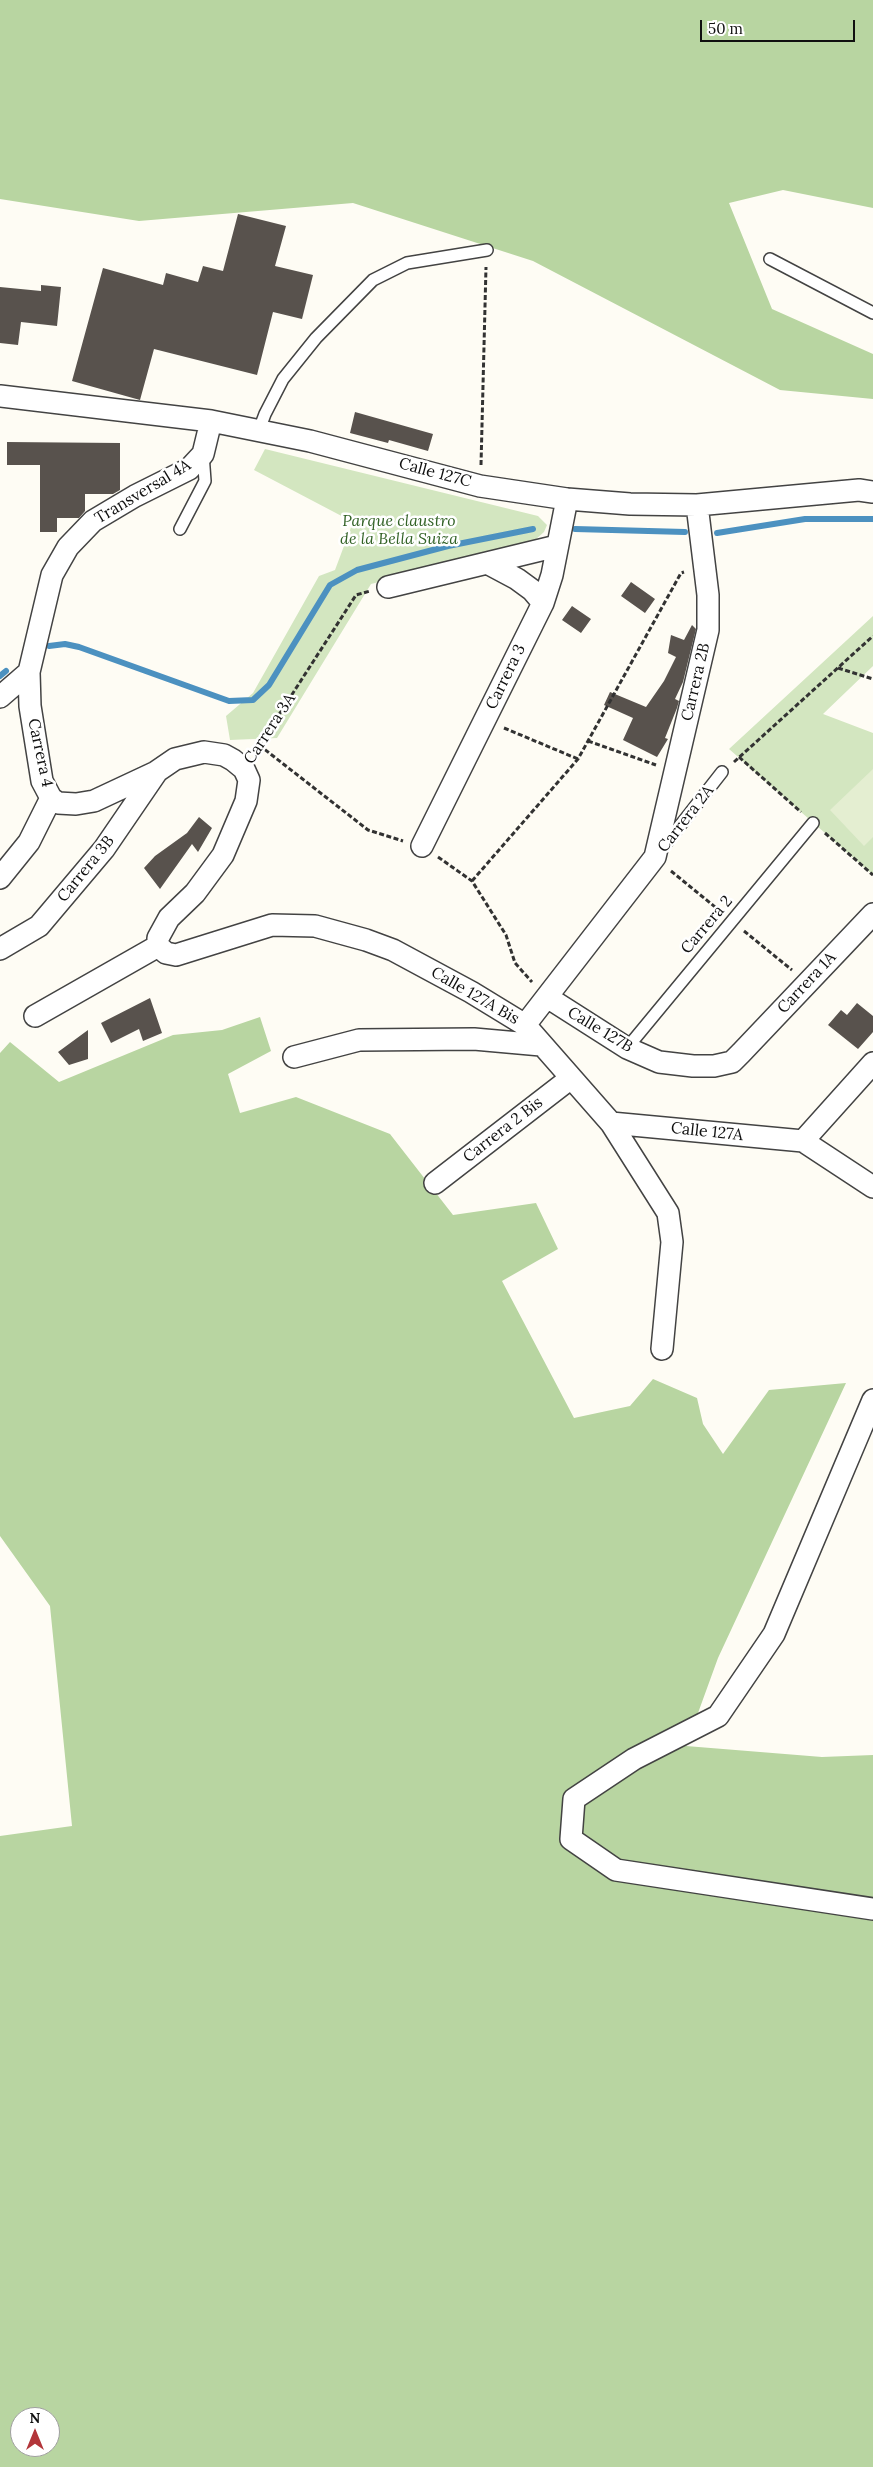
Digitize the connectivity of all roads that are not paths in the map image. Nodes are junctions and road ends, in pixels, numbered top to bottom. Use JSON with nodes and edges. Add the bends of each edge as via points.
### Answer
{"nodes":[{"id":1,"x":487,"y":250,"type":"road end"},
{"id":2,"x":770,"y":259,"type":"dead end"},
{"id":3,"x":873,"y":313,"type":"edge"},
{"id":4,"x":0,"y":396,"type":"edge"},
{"id":5,"x":211,"y":421,"type":"junction"},
{"id":6,"x":260,"y":430,"type":"junction"},
{"id":7,"x":202,"y":454,"type":"junction"},
{"id":8,"x":873,"y":492,"type":"edge"},
{"id":9,"x":567,"y":499,"type":"junction"},
{"id":10,"x":697,"y":505,"type":"junction"},
{"id":11,"x":180,"y":529,"type":"dead end"},
{"id":12,"x":557,"y":546,"type":"junction"},
{"id":13,"x":487,"y":563,"type":"junction"},
{"id":14,"x":388,"y":587,"type":"road end"},
{"id":15,"x":543,"y":603,"type":"junction"},
{"id":16,"x":29,"y":672,"type":"junction"},
{"id":17,"x":0,"y":697,"type":"edge"},
{"id":18,"x":156,"y":772,"type":"junction"},
{"id":19,"x":722,"y":772,"type":"road end"},
{"id":20,"x":51,"y":798,"type":"junction"},
{"id":21,"x":813,"y":823,"type":"dead end"},
{"id":22,"x":422,"y":846,"type":"dead end"},
{"id":23,"x":655,"y":858,"type":"junction"},
{"id":24,"x":0,"y":878,"type":"edge"},
{"id":25,"x":873,"y":914,"type":"edge"},
{"id":26,"x":158,"y":946,"type":"junction"},
{"id":27,"x":0,"y":949,"type":"edge"},
{"id":28,"x":547,"y":997,"type":"junction"},
{"id":29,"x":35,"y":1016,"type":"dead end"},
{"id":30,"x":525,"y":1025,"type":"junction"},
{"id":31,"x":541,"y":1045,"type":"junction"},
{"id":32,"x":627,"y":1048,"type":"junction"},
{"id":33,"x":741,"y":1053,"type":"joint"},
{"id":34,"x":294,"y":1057,"type":"dead end"},
{"id":35,"x":873,"y":1063,"type":"edge"},
{"id":36,"x":571,"y":1078,"type":"junction"},
{"id":37,"x":611,"y":1123,"type":"junction"},
{"id":38,"x":802,"y":1141,"type":"junction"},
{"id":39,"x":435,"y":1183,"type":"dead end"},
{"id":40,"x":873,"y":1187,"type":"edge"},
{"id":41,"x":662,"y":1349,"type":"dead end"},
{"id":42,"x":873,"y":1400,"type":"edge"},
{"id":43,"x":873,"y":1909,"type":"edge"}],
"edges":[{"from":1,"to":6,"type":"lane","via":[[406,263],[373,280],[316,338],[283,379]]},
{"from":2,"to":3,"type":"lane"},
{"from":4,"to":5,"type":"street","name":"Calle 127C"},
{"from":5,"to":6,"type":"street","name":"Calle 127C"},
{"from":5,"to":7,"type":"street","name":"Transversal 4A"},
{"from":6,"to":9,"type":"street","name":"Calle 127C","via":[[480,486]]},
{"from":7,"to":11,"type":"lane","via":[[205,481]]},
{"from":7,"to":16,"type":"street","name":"Transversal 4A","via":[[189,469],[93,521],[68,547],[52,575]]},
{"from":8,"to":10,"type":"street","name":"Calle 127C","via":[[859,490]]},
{"from":9,"to":10,"type":"street","name":"Calle 127C"},
{"from":9,"to":12,"type":"street","name":"Carrera 3"},
{"from":10,"to":23,"type":"street","name":"Carrera 2B","via":[[708,595],[708,630]]},
{"from":12,"to":13,"type":"street"},
{"from":12,"to":15,"type":"street","name":"Carrera 3"},
{"from":13,"to":14,"type":"street"},
{"from":13,"to":15,"type":"street","via":[[517,579]]},
{"from":15,"to":22,"type":"street","name":"Carrera 3"},
{"from":16,"to":17,"type":"street"},
{"from":16,"to":20,"type":"street","name":"Carrera 4","via":[[30,706],[42,781]]},
{"from":18,"to":20,"type":"street","via":[[84,804],[58,803]]},
{"from":18,"to":26,"type":"street","name":"Carrera 3A","via":[[174,759],[204,752],[224,755],[244,769],[249,780],[249,789],[222,855],[195,893],[169,918],[158,938]]},
{"from":18,"to":27,"type":"street","name":"Carrera 3B","via":[[104,848],[38,926]]},
{"from":19,"to":23,"type":"lane","name":"Carrera 2A"},
{"from":20,"to":24,"type":"street","name":"Carrera 4","via":[[29,842]]},
{"from":21,"to":32,"type":"lane","name":"Carrera 2"},
{"from":23,"to":28,"type":"street","name":"Carrera 2A"},
{"from":25,"to":33,"type":"street","name":"Carrera 1A"},
{"from":26,"to":29,"type":"street"},
{"from":26,"to":30,"type":"street","name":"Calle 127A Bis","via":[[166,953],[176,955],[272,925],[315,926],[393,950],[472,992]]},
{"from":28,"to":30,"type":"street","name":"Carrera 2A"},
{"from":28,"to":32,"type":"street","name":"Calle 127B"},
{"from":30,"to":31,"type":"street","name":"Calle 127A Bis"},
{"from":31,"to":34,"type":"street","via":[[474,1039],[359,1040]]},
{"from":31,"to":36,"type":"street","name":"Calle 127A Bis"},
{"from":32,"to":33,"type":"street","name":"Calle 127B","via":[[659,1062],[694,1066],[732,1062]]},
{"from":35,"to":38,"type":"street"},
{"from":36,"to":37,"type":"street","name":"Calle 127A Bis"},
{"from":36,"to":39,"type":"street","name":"Carrera 2 Bis"},
{"from":37,"to":38,"type":"street","name":"Calle 127A"},
{"from":37,"to":41,"type":"street","name":"Calle 127A Bis","via":[[668,1213],[672,1242]]},
{"from":38,"to":40,"type":"street"},
{"from":42,"to":43,"type":"street","via":[[774,1634],[724,1708],[718,1716],[634,1759],[574,1799],[571,1839],[616,1870]]}]}
